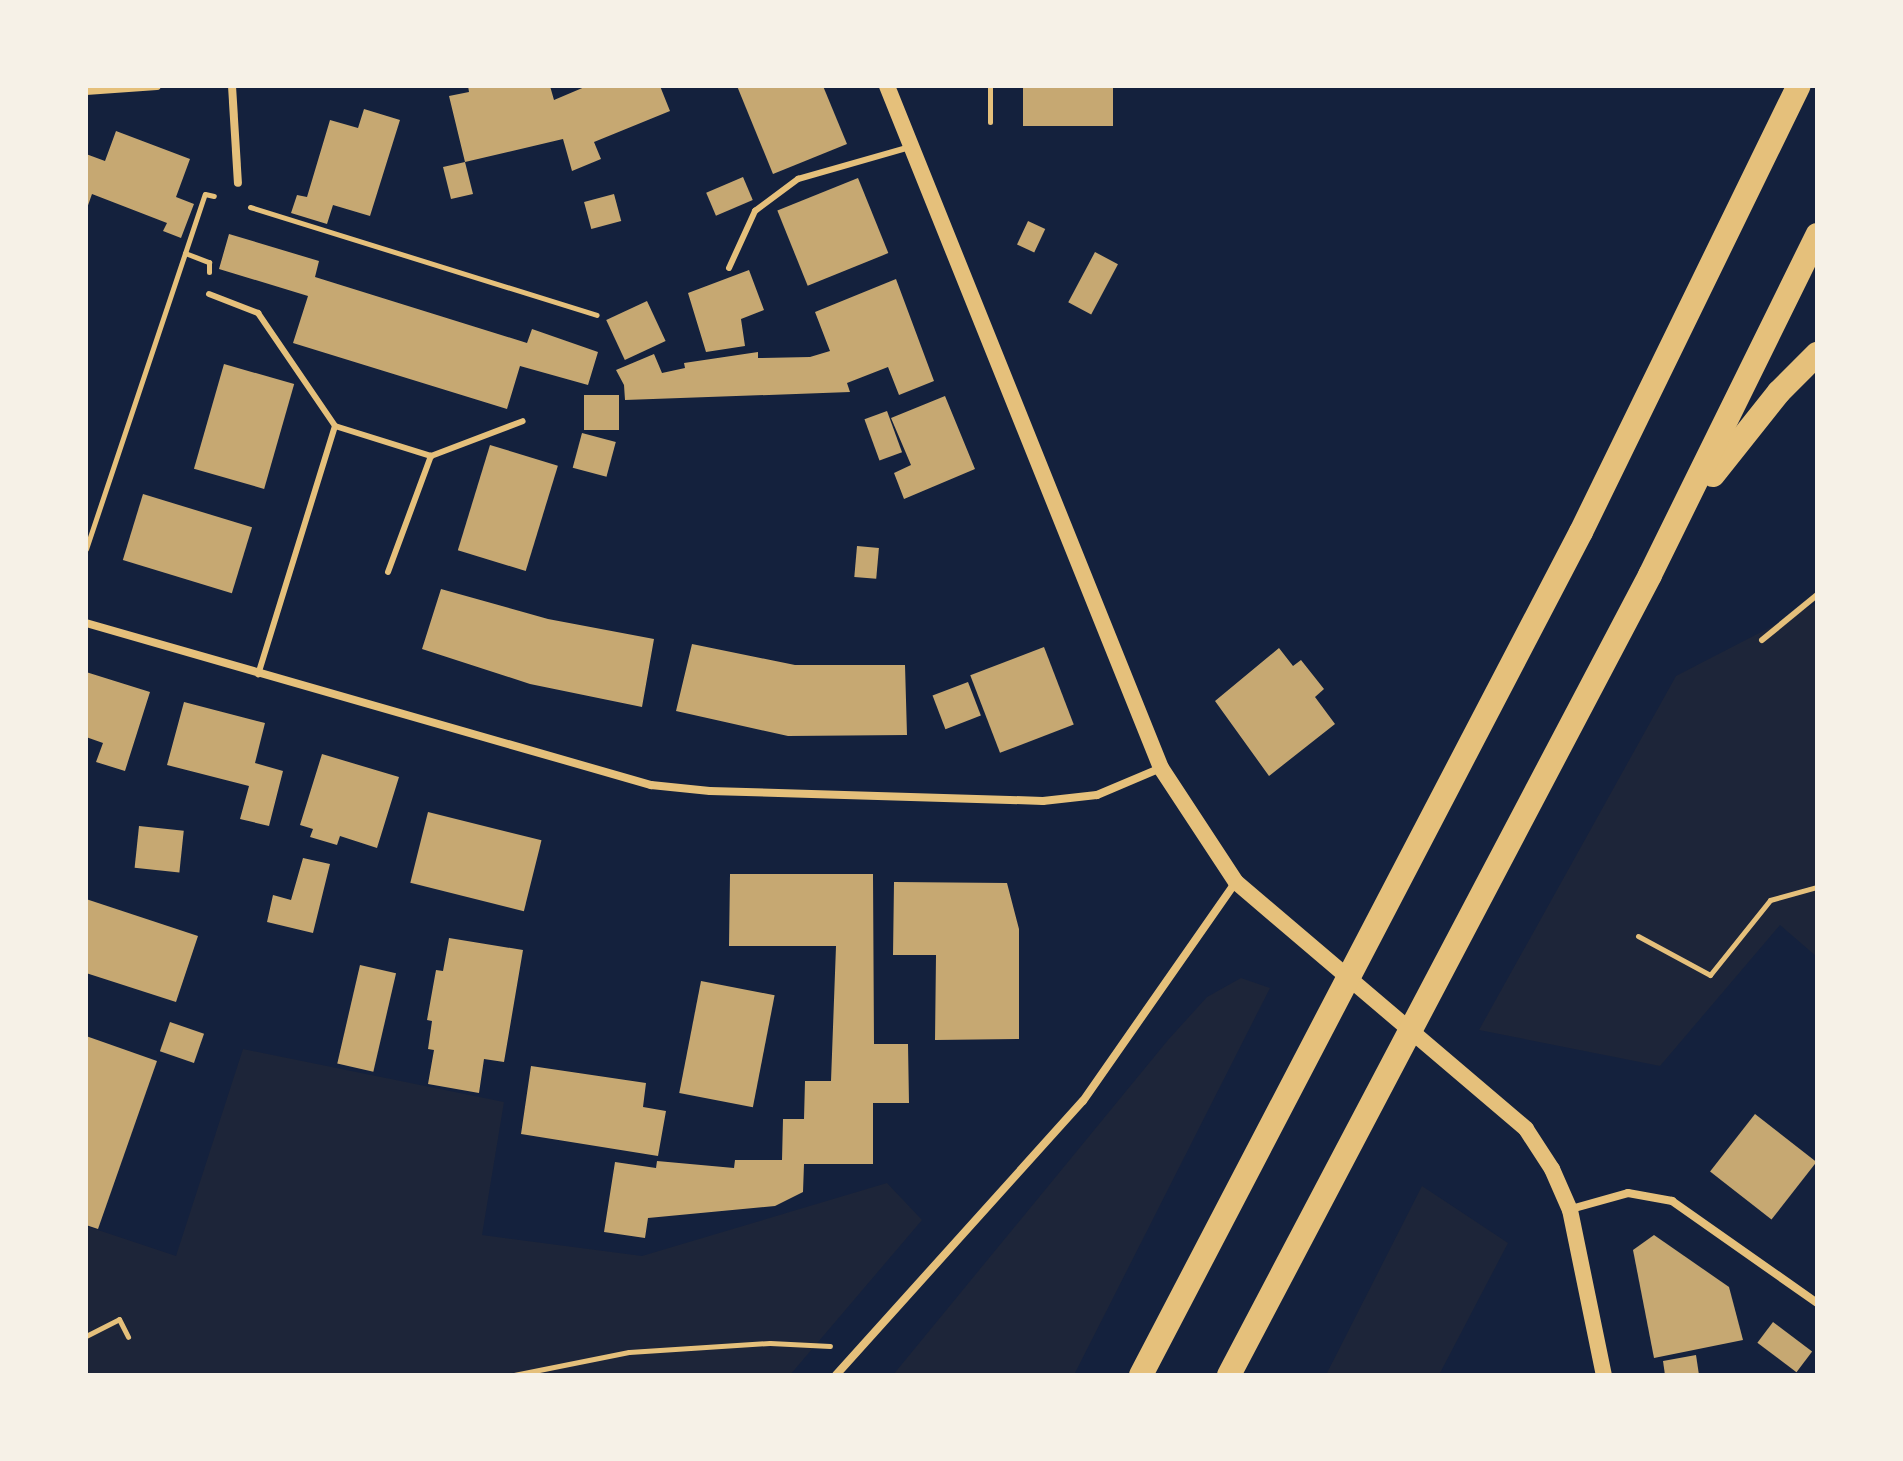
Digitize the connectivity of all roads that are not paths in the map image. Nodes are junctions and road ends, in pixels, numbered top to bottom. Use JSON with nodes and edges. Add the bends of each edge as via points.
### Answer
{"nodes":[{"id":1,"x":157,"y":86,"type":"edge"},
{"id":2,"x":232,"y":86,"type":"edge"},
{"id":3,"x":887,"y":86,"type":"edge"},
{"id":4,"x":1799,"y":86,"type":"edge"},
{"id":5,"x":86,"y":91,"type":"edge"},
{"id":6,"x":910,"y":147,"type":"junction"},
{"id":7,"x":238,"y":183,"type":"dead end"},
{"id":8,"x":1817,"y":235,"type":"edge"},
{"id":9,"x":729,"y":268,"type":"dead end"},
{"id":10,"x":209,"y":294,"type":"dead end"},
{"id":11,"x":1817,"y":354,"type":"edge"},
{"id":12,"x":523,"y":421,"type":"dead end"},
{"id":13,"x":335,"y":426,"type":"junction"},
{"id":14,"x":431,"y":456,"type":"junction"},
{"id":15,"x":388,"y":572,"type":"dead end"},
{"id":16,"x":1650,"y":575,"type":"junction"},
{"id":17,"x":1817,"y":595,"type":"edge"},
{"id":18,"x":86,"y":623,"type":"edge"},
{"id":19,"x":1762,"y":640,"type":"dead end"},
{"id":20,"x":258,"y":675,"type":"junction"},
{"id":21,"x":1161,"y":768,"type":"junction"},
{"id":22,"x":1236,"y":882,"type":"junction"},
{"id":23,"x":1570,"y":1210,"type":"junction"},
{"id":24,"x":1817,"y":1303,"type":"edge"},
{"id":25,"x":836,"y":1375,"type":"edge"},
{"id":26,"x":1141,"y":1375,"type":"edge"},
{"id":27,"x":1229,"y":1375,"type":"edge"},
{"id":28,"x":1604,"y":1375,"type":"edge"}],
"edges":[{"from":1,"to":5,"type":"street"},
{"from":2,"to":7,"type":"street"},
{"from":3,"to":6,"type":"main road"},
{"from":4,"to":26,"type":"highway","via":[[1434,819]]},
{"from":6,"to":9,"type":"lane","via":[[798,179],[755,211]]},
{"from":6,"to":21,"type":"main road"},
{"from":8,"to":16,"type":"highway"},
{"from":10,"to":13,"type":"lane","via":[[258,313]]},
{"from":11,"to":16,"type":"highway","via":[[1724,459]]},
{"from":12,"to":14,"type":"lane"},
{"from":13,"to":14,"type":"lane"},
{"from":13,"to":20,"type":"lane"},
{"from":14,"to":15,"type":"lane"},
{"from":16,"to":27,"type":"highway"},
{"from":17,"to":19,"type":"lane"},
{"from":18,"to":20,"type":"street"},
{"from":20,"to":21,"type":"street","via":[[590,770],[710,791],[1043,801],[1097,795]]},
{"from":21,"to":22,"type":"main road"},
{"from":22,"to":23,"type":"main road","via":[[1522,1124],[1552,1169]]},
{"from":22,"to":25,"type":"street","via":[[1083,1101]]},
{"from":23,"to":24,"type":"street","via":[[1628,1193],[1672,1201]]},
{"from":23,"to":28,"type":"main road"}]}
